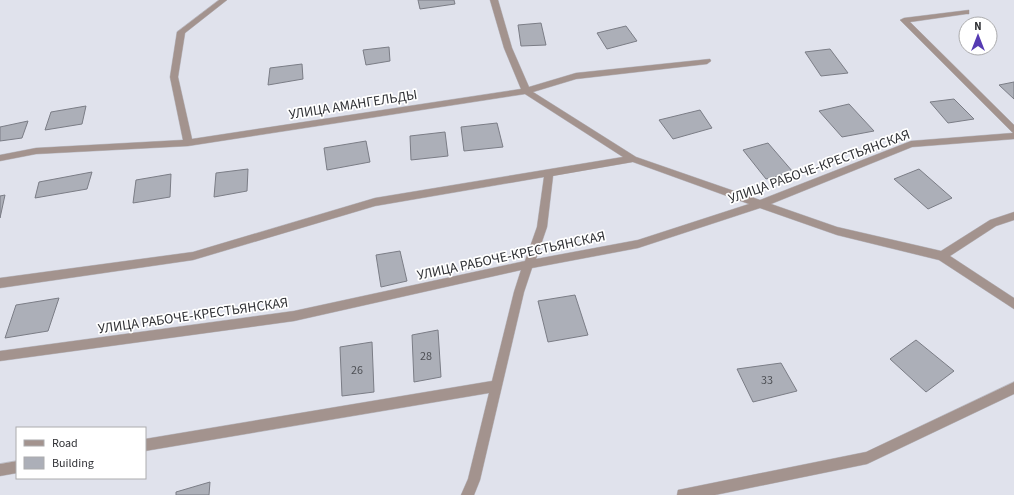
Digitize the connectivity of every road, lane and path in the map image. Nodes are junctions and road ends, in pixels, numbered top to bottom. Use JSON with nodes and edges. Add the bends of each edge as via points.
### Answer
{"nodes":[{"id":1,"x":223,"y":0,"type":"edge"},
{"id":2,"x":494,"y":0,"type":"edge"},
{"id":3,"x":966,"y":12,"type":"dead end"},
{"id":4,"x":707,"y":61,"type":"dead end"},
{"id":5,"x":526,"y":91,"type":"junction"},
{"id":6,"x":1014,"y":130,"type":"edge"},
{"id":7,"x":1014,"y":136,"type":"edge"},
{"id":8,"x":188,"y":142,"type":"junction"},
{"id":9,"x":0,"y":158,"type":"edge"},
{"id":10,"x":633,"y":159,"type":"junction"},
{"id":11,"x":549,"y":173,"type":"junction"},
{"id":12,"x":760,"y":204,"type":"junction"},
{"id":13,"x":1014,"y":216,"type":"edge"},
{"id":14,"x":942,"y":256,"type":"junction"},
{"id":15,"x":529,"y":265,"type":"junction"},
{"id":16,"x":0,"y":283,"type":"edge"},
{"id":17,"x":1014,"y":304,"type":"edge"},
{"id":18,"x":0,"y":356,"type":"edge"},
{"id":19,"x":497,"y":386,"type":"junction"},
{"id":20,"x":1014,"y":388,"type":"edge"},
{"id":21,"x":146,"y":446,"type":"edge"},
{"id":22,"x":16,"y":467,"type":"edge"},
{"id":23,"x":0,"y":470,"type":"edge"},
{"id":24,"x":467,"y":495,"type":"edge"},
{"id":25,"x":683,"y":495,"type":"edge"}],
"edges":[{"from":1,"to":8,"type":"street","via":[[181,32],[174,77]]},
{"from":2,"to":5,"type":"street","via":[[508,48]]},
{"from":3,"to":6,"type":"street","via":[[904,20]]},
{"from":4,"to":5,"type":"street","name":"УЛИЦА АМАНГЕЛЬДЫ","via":[[576,76]]},
{"from":5,"to":8,"type":"street","name":"УЛИЦА АМАНГЕЛЬДЫ"},
{"from":5,"to":10,"type":"street"},
{"from":7,"to":12,"type":"street","name":"УЛИЦА РАБОЧЕ-КРЕСТЬЯНСКАЯ","via":[[911,144]]},
{"from":8,"to":9,"type":"street","name":"УЛИЦА АМАНГЕЛЬДЫ","via":[[36,151]]},
{"from":10,"to":11,"type":"street"},
{"from":10,"to":12,"type":"street"},
{"from":11,"to":15,"type":"street","via":[[542,227]]},
{"from":11,"to":16,"type":"street","via":[[375,202],[193,256]]},
{"from":12,"to":14,"type":"street","via":[[837,231]]},
{"from":12,"to":15,"type":"street","name":"УЛИЦА РАБОЧЕ-КРЕСТЬЯНСКАЯ","via":[[638,244]]},
{"from":13,"to":14,"type":"street","via":[[993,223]]},
{"from":14,"to":17,"type":"street"},
{"from":15,"to":18,"type":"street","name":"УЛИЦА РАБОЧЕ-КРЕСТЬЯНСКАЯ","via":[[294,316]]},
{"from":15,"to":19,"type":"street","via":[[519,292]]},
{"from":19,"to":21,"type":"street"},
{"from":19,"to":24,"type":"street","via":[[474,480]]},
{"from":20,"to":25,"type":"street","via":[[867,458]]},
{"from":22,"to":23,"type":"street"}]}
